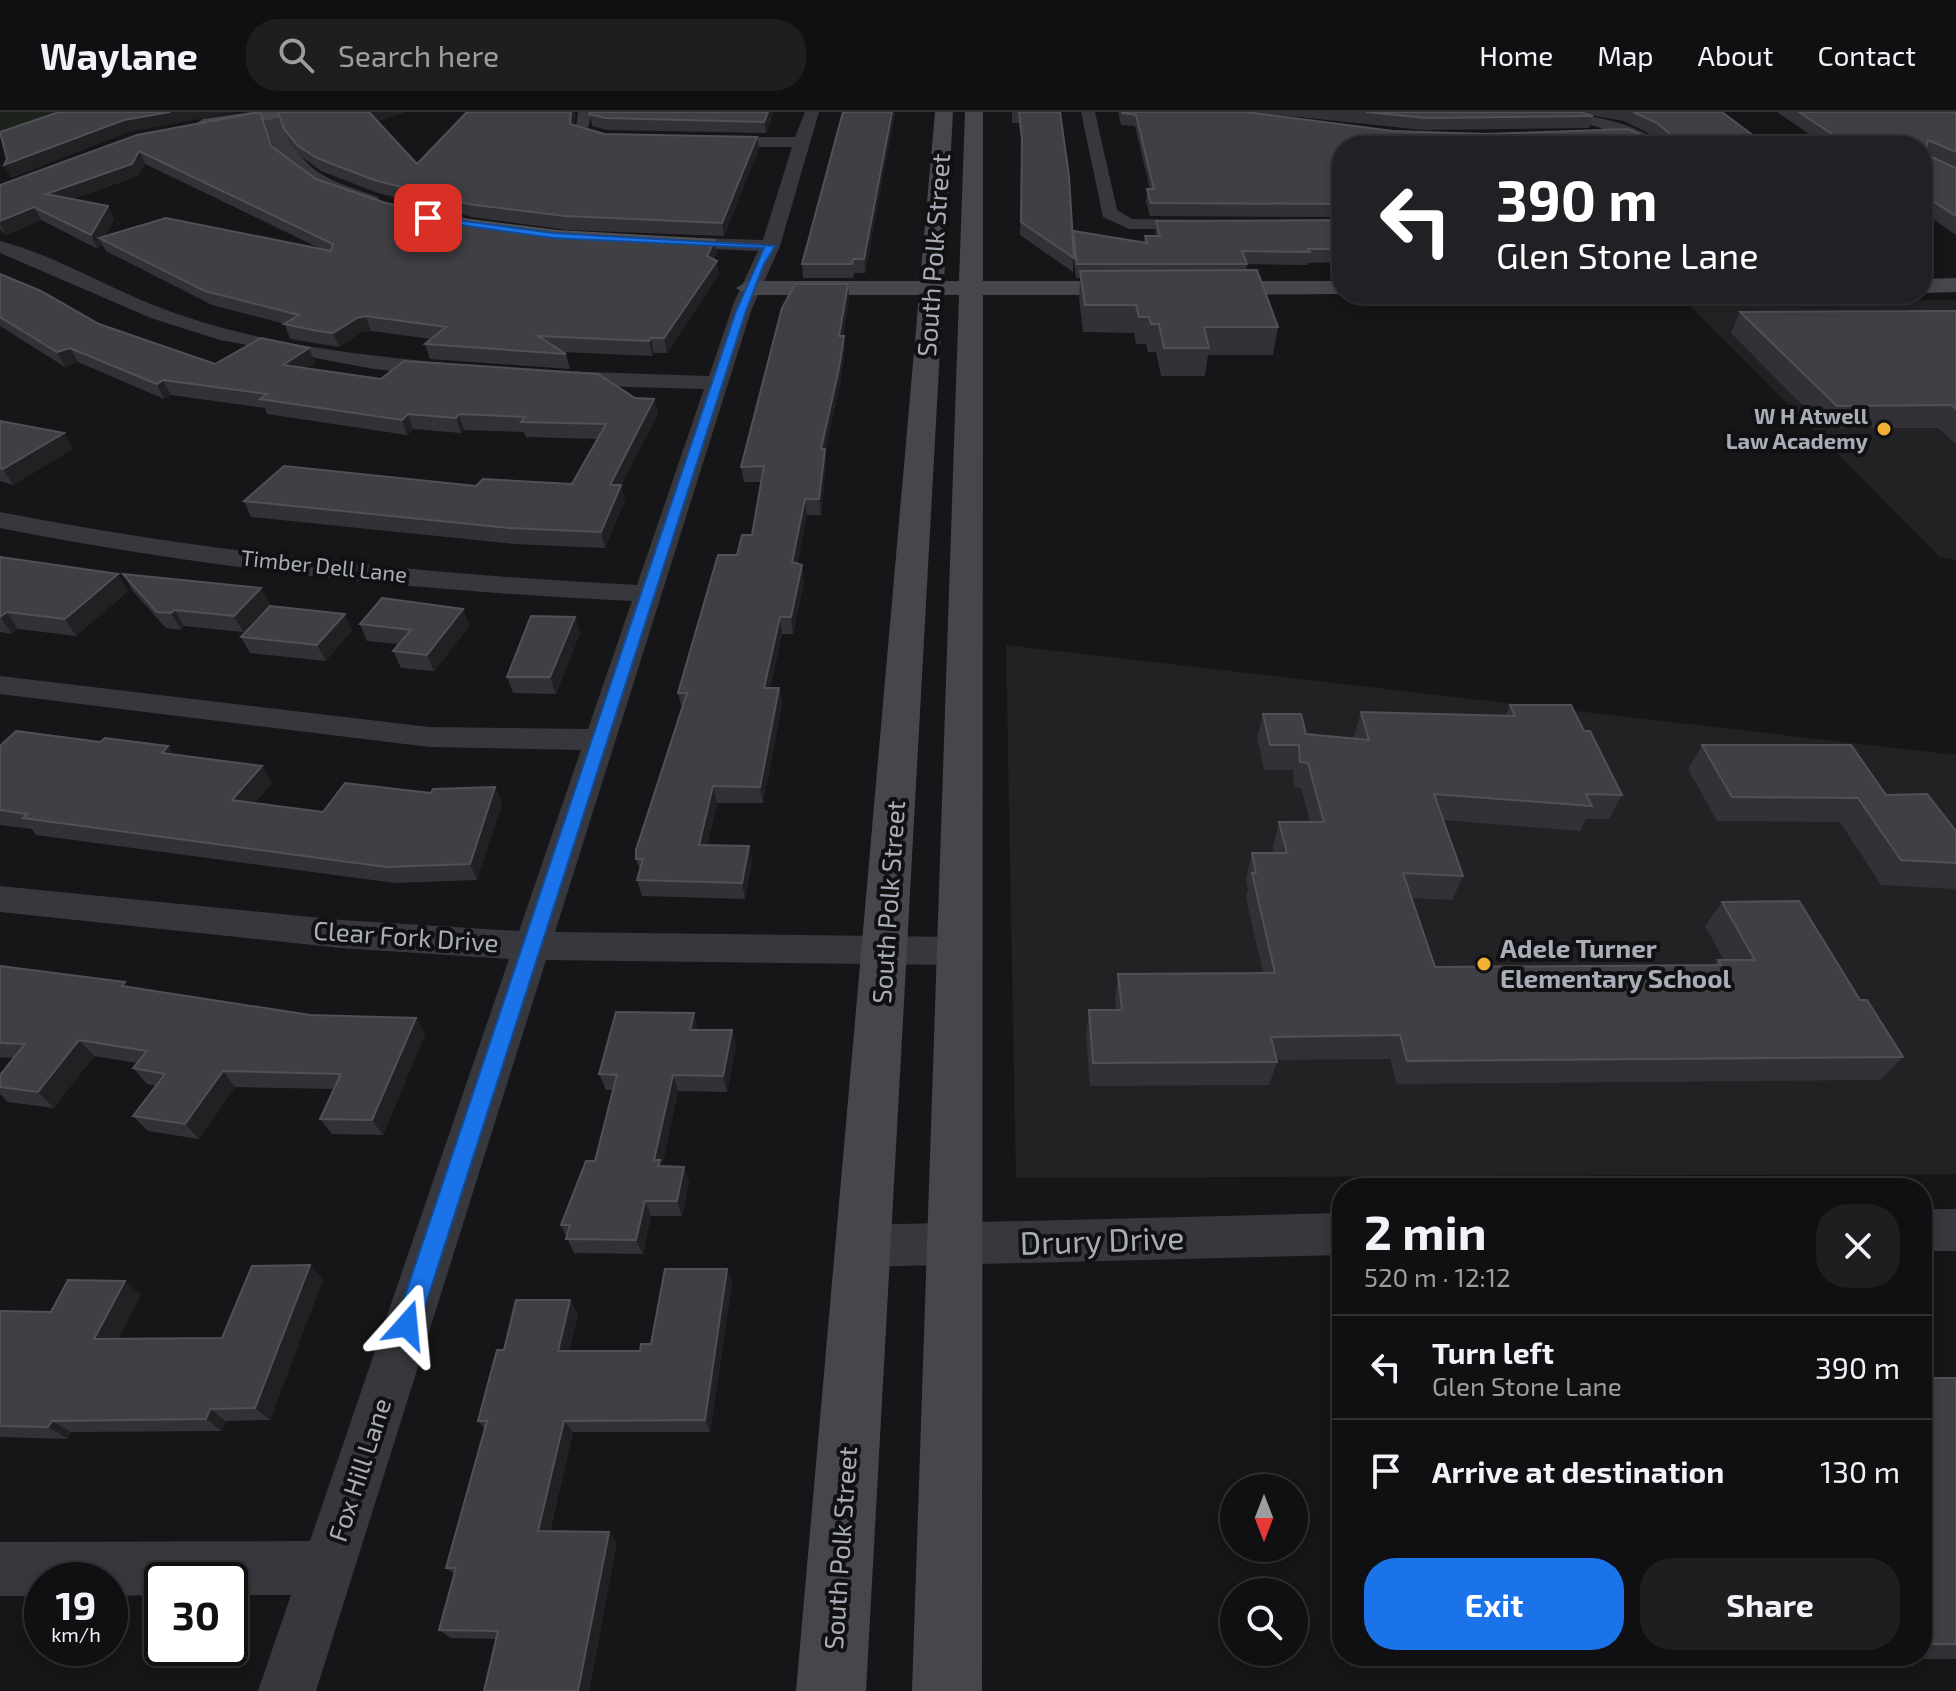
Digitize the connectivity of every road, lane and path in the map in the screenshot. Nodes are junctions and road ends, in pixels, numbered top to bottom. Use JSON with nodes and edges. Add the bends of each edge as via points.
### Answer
{"nodes":[{"id":1,"x":585,"y":112,"type":"edge"},
{"id":2,"x":944,"y":112,"type":"edge"},
{"id":3,"x":974,"y":112,"type":"edge"},
{"id":4,"x":1088,"y":112,"type":"edge"},
{"id":5,"x":1551,"y":112,"type":"edge"},
{"id":6,"x":277,"y":113,"type":"edge"},
{"id":7,"x":805,"y":127,"type":"edge"},
{"id":8,"x":187,"y":128,"type":"edge"},
{"id":9,"x":1631,"y":133,"type":"junction"},
{"id":10,"x":1596,"y":136,"type":"edge"},
{"id":11,"x":1637,"y":136,"type":"edge"},
{"id":12,"x":635,"y":141,"type":"edge"},
{"id":13,"x":690,"y":142,"type":"edge"},
{"id":14,"x":395,"y":209,"type":"edge"},
{"id":15,"x":1223,"y":225,"type":"edge"},
{"id":16,"x":651,"y":241,"type":"edge"},
{"id":17,"x":771,"y":246,"type":"junction"},
{"id":18,"x":0,"y":247,"type":"edge"},
{"id":19,"x":1956,"y":285,"type":"edge"},
{"id":20,"x":1932,"y":286,"type":"edge"},
{"id":21,"x":748,"y":288,"type":"junction"},
{"id":22,"x":1332,"y":288,"type":"edge"},
{"id":23,"x":932,"y":289,"type":"junction"},
{"id":24,"x":971,"y":289,"type":"junction"},
{"id":25,"x":462,"y":371,"type":"edge"},
{"id":26,"x":535,"y":377,"type":"edge"},
{"id":27,"x":718,"y":383,"type":"junction"},
{"id":28,"x":0,"y":520,"type":"edge"},
{"id":29,"x":650,"y":594,"type":"junction"},
{"id":30,"x":0,"y":685,"type":"edge"},
{"id":31,"x":601,"y":740,"type":"junction"},
{"id":32,"x":0,"y":899,"type":"edge"},
{"id":33,"x":531,"y":946,"type":"junction"},
{"id":34,"x":886,"y":951,"type":"junction"},
{"id":35,"x":957,"y":951,"type":"junction"},
{"id":36,"x":1932,"y":1230,"type":"edge"},
{"id":37,"x":1956,"y":1230,"type":"edge"},
{"id":38,"x":1332,"y":1234,"type":"edge"},
{"id":39,"x":953,"y":1245,"type":"junction"},
{"id":40,"x":862,"y":1246,"type":"junction"},
{"id":41,"x":328,"y":1568,"type":"junction"},
{"id":42,"x":0,"y":1569,"type":"edge"},
{"id":43,"x":287,"y":1691,"type":"edge"},
{"id":44,"x":831,"y":1691,"type":"edge"},
{"id":45,"x":947,"y":1691,"type":"edge"}],
"edges":[{"from":1,"to":12,"type":"street","via":[[580,131]]},
{"from":2,"to":23,"type":"main road","name":"South Polk Street"},
{"from":3,"to":24,"type":"main road","name":"South Polk Street"},
{"from":4,"to":15,"type":"street","via":[[1109,213],[1129,224]]},
{"from":5,"to":9,"type":"street"},
{"from":6,"to":8,"type":"main road"},
{"from":6,"to":14,"type":"street","via":[[280,146],[300,167]]},
{"from":7,"to":13,"type":"street"},
{"from":7,"to":17,"type":"street","name":"Fox Hill Lane"},
{"from":9,"to":10,"type":"street"},
{"from":9,"to":11,"type":"street"},
{"from":16,"to":17,"type":"street"},
{"from":17,"to":21,"type":"street","name":"Fox Hill Lane"},
{"from":18,"to":25,"type":"street","via":[[53,265],[158,314],[214,331],[306,351]]},
{"from":19,"to":20,"type":"main road"},
{"from":21,"to":23,"type":"main road"},
{"from":21,"to":27,"type":"street","name":"Fox Hill Lane"},
{"from":22,"to":24,"type":"main road"},
{"from":23,"to":24,"type":"main road"},
{"from":23,"to":34,"type":"main road","name":"South Polk Street"},
{"from":24,"to":35,"type":"main road","name":"South Polk Street"},
{"from":26,"to":27,"type":"street"},
{"from":27,"to":29,"type":"street","name":"Fox Hill Lane"},
{"from":28,"to":29,"type":"street","name":"Timber Dell Lane","via":[[153,547],[315,567]]},
{"from":29,"to":31,"type":"street","name":"Fox Hill Lane"},
{"from":30,"to":31,"type":"street","via":[[429,737]]},
{"from":31,"to":33,"type":"street","name":"Fox Hill Lane"},
{"from":32,"to":33,"type":"street","name":"Clear Fork Drive","via":[[341,934]]},
{"from":33,"to":34,"type":"street","name":"Clear Fork Drive"},
{"from":33,"to":41,"type":"street","name":"Fox Hill Lane"},
{"from":34,"to":35,"type":"street","name":"Clear Fork Drive"},
{"from":34,"to":40,"type":"main road","name":"South Polk Street"},
{"from":35,"to":39,"type":"main road","name":"South Polk Street"},
{"from":36,"to":37,"type":"street"},
{"from":38,"to":39,"type":"street","name":"Drury Drive"},
{"from":39,"to":40,"type":"street","name":"Drury Drive"},
{"from":39,"to":45,"type":"main road","name":"South Polk Street"},
{"from":40,"to":44,"type":"main road","name":"South Polk Street"},
{"from":41,"to":42,"type":"street"},
{"from":41,"to":43,"type":"street","name":"Fox Hill Lane"}]}
